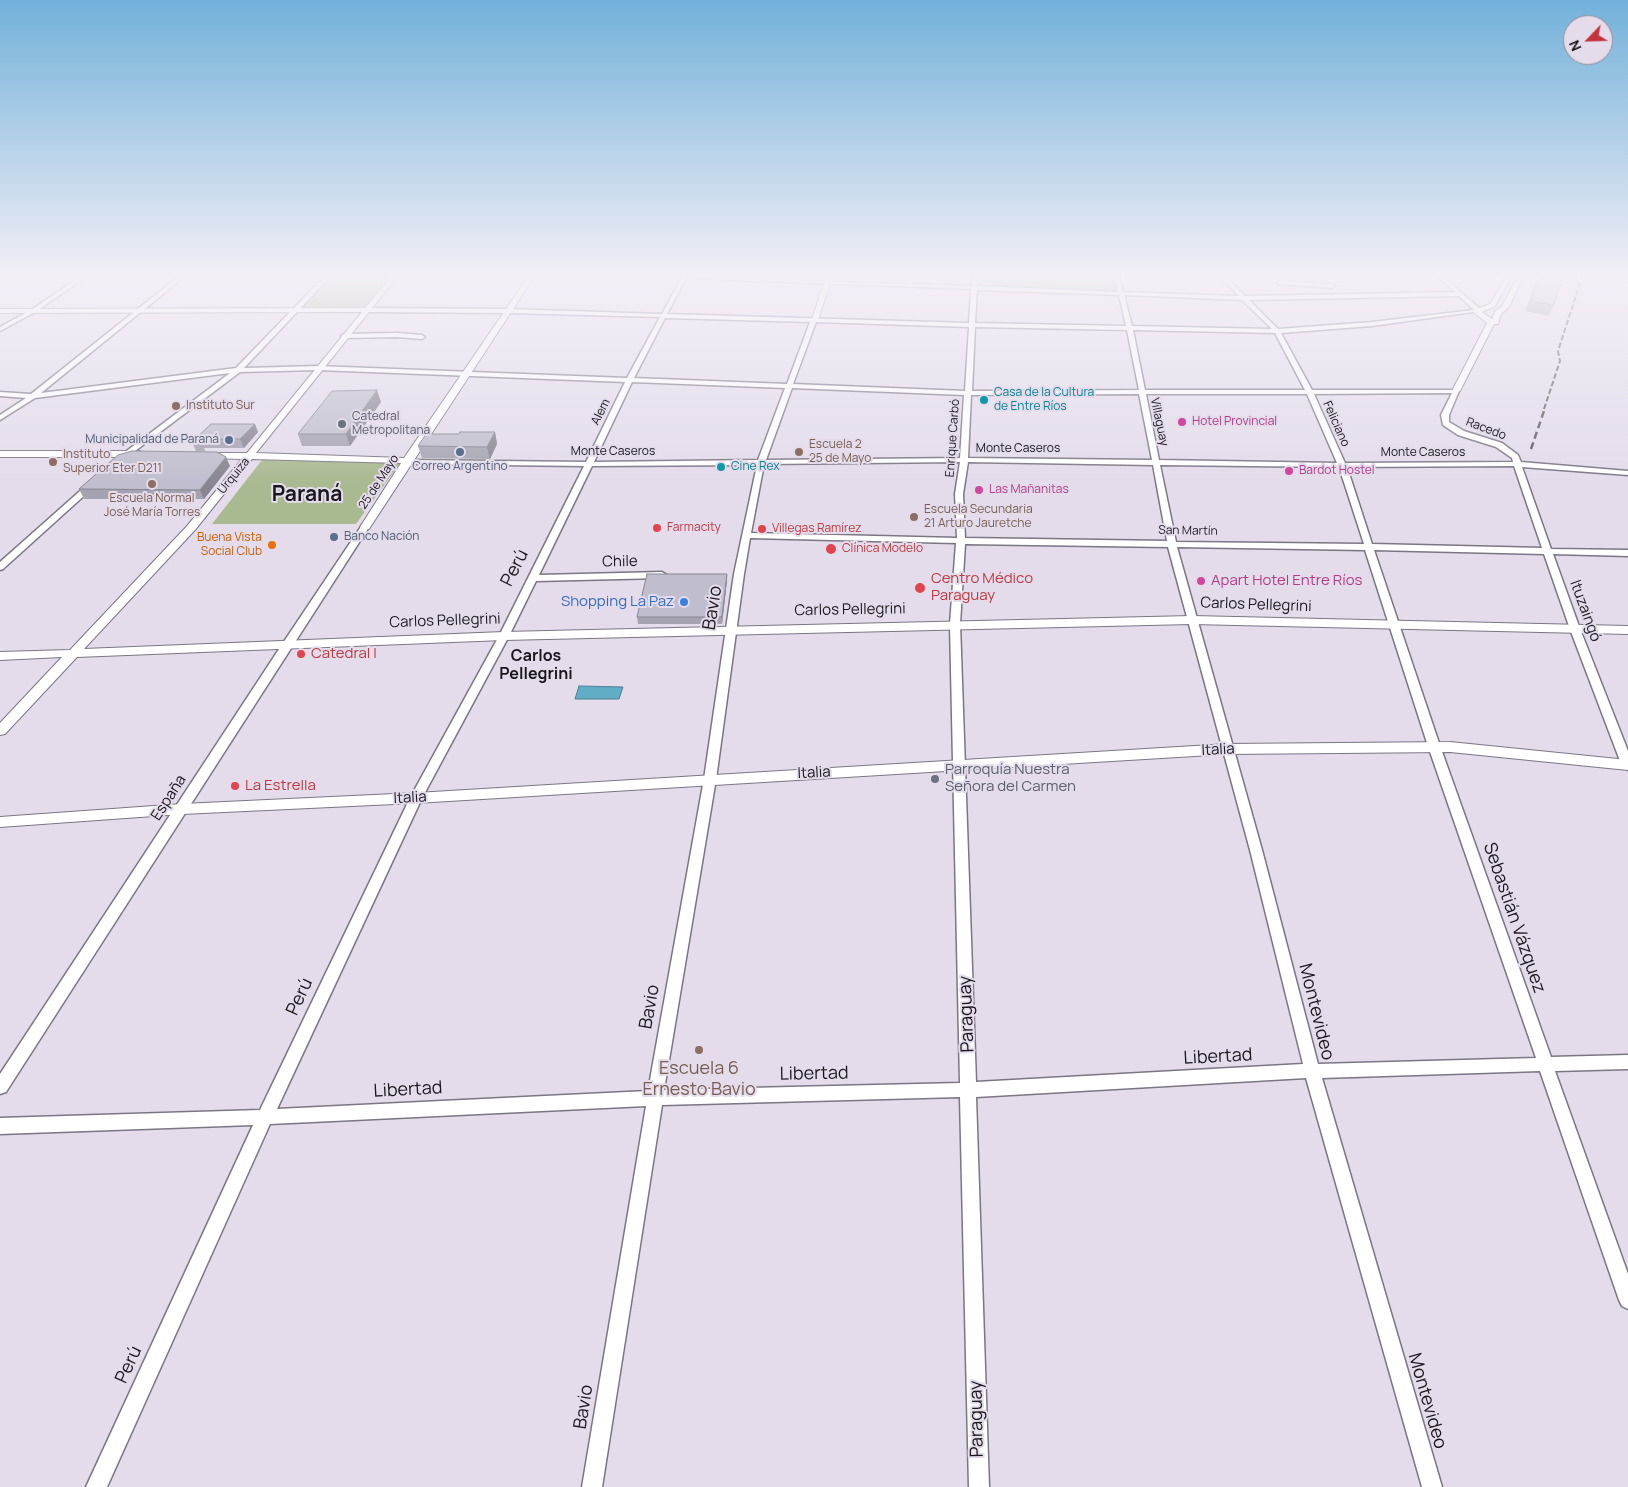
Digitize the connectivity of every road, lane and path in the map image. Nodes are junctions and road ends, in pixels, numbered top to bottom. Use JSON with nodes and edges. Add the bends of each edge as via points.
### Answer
{"nodes":[{"id":1,"x":95,"y":346,"type":"edge"},
{"id":2,"x":262,"y":346,"type":"edge"},
{"id":3,"x":336,"y":346,"type":"edge"},
{"id":4,"x":482,"y":346,"type":"edge"},
{"id":5,"x":648,"y":346,"type":"edge"},
{"id":6,"x":804,"y":346,"type":"edge"},
{"id":7,"x":970,"y":346,"type":"edge"},
{"id":8,"x":1133,"y":346,"type":"edge"},
{"id":9,"x":1285,"y":346,"type":"edge"},
{"id":10,"x":1480,"y":346,"type":"edge"},
{"id":11,"x":318,"y":368,"type":"junction"},
{"id":12,"x":238,"y":370,"type":"junction"},
{"id":13,"x":464,"y":373,"type":"junction"},
{"id":14,"x":630,"y":379,"type":"junction"},
{"id":15,"x":789,"y":385,"type":"junction"},
{"id":16,"x":1141,"y":391,"type":"junction"},
{"id":17,"x":1309,"y":391,"type":"junction"},
{"id":18,"x":1456,"y":391,"type":"junction"},
{"id":19,"x":968,"y":393,"type":"junction"},
{"id":20,"x":0,"y":394,"type":"edge"},
{"id":21,"x":33,"y":396,"type":"junction"},
{"id":22,"x":0,"y":418,"type":"edge"},
{"id":23,"x":0,"y":454,"type":"edge"},
{"id":24,"x":126,"y":454,"type":"junction"},
{"id":25,"x":155,"y":455,"type":"edge"},
{"id":26,"x":193,"y":455,"type":"edge"},
{"id":27,"x":251,"y":456,"type":"junction"},
{"id":28,"x":964,"y":460,"type":"junction"},
{"id":29,"x":403,"y":461,"type":"junction"},
{"id":30,"x":761,"y":462,"type":"junction"},
{"id":31,"x":1156,"y":462,"type":"junction"},
{"id":32,"x":588,"y":464,"type":"junction"},
{"id":33,"x":1518,"y":464,"type":"junction"},
{"id":34,"x":1342,"y":465,"type":"junction"},
{"id":35,"x":112,"y":468,"type":"edge"},
{"id":36,"x":1628,"y":474,"type":"edge"},
{"id":37,"x":97,"y":481,"type":"edge"},
{"id":38,"x":365,"y":527,"type":"joint"},
{"id":39,"x":556,"y":532,"type":"joint"},
{"id":40,"x":748,"y":535,"type":"junction"},
{"id":41,"x":961,"y":541,"type":"junction"},
{"id":42,"x":1172,"y":544,"type":"junction"},
{"id":43,"x":1368,"y":547,"type":"junction"},
{"id":44,"x":1547,"y":551,"type":"junction"},
{"id":45,"x":1628,"y":553,"type":"edge"},
{"id":46,"x":0,"y":567,"type":"edge"},
{"id":47,"x":675,"y":575,"type":"edge"},
{"id":48,"x":532,"y":578,"type":"junction"},
{"id":49,"x":1192,"y":620,"type":"junction"},
{"id":50,"x":954,"y":624,"type":"junction"},
{"id":51,"x":1394,"y":625,"type":"junction"},
{"id":52,"x":1575,"y":629,"type":"junction"},
{"id":53,"x":730,"y":630,"type":"junction"},
{"id":54,"x":1628,"y":630,"type":"edge"},
{"id":55,"x":504,"y":636,"type":"junction"},
{"id":56,"x":288,"y":643,"type":"junction"},
{"id":57,"x":73,"y":652,"type":"junction"},
{"id":58,"x":0,"y":656,"type":"edge"},
{"id":59,"x":0,"y":730,"type":"edge"},
{"id":60,"x":1434,"y":746,"type":"junction"},
{"id":61,"x":1228,"y":749,"type":"junction"},
{"id":62,"x":959,"y":765,"type":"junction"},
{"id":63,"x":1628,"y":765,"type":"edge"},
{"id":64,"x":710,"y":779,"type":"junction"},
{"id":65,"x":416,"y":798,"type":"junction"},
{"id":66,"x":182,"y":809,"type":"junction"},
{"id":67,"x":0,"y":822,"type":"edge"},
{"id":68,"x":1628,"y":1062,"type":"edge"},
{"id":69,"x":1546,"y":1065,"type":"junction"},
{"id":70,"x":1312,"y":1072,"type":"junction"},
{"id":71,"x":0,"y":1087,"type":"edge"},
{"id":72,"x":969,"y":1090,"type":"junction"},
{"id":73,"x":655,"y":1098,"type":"junction"},
{"id":74,"x":265,"y":1116,"type":"junction"},
{"id":75,"x":0,"y":1126,"type":"edge"},
{"id":76,"x":1628,"y":1300,"type":"edge"},
{"id":77,"x":96,"y":1487,"type":"edge"},
{"id":78,"x":592,"y":1487,"type":"edge"},
{"id":79,"x":979,"y":1487,"type":"edge"},
{"id":80,"x":1432,"y":1487,"type":"edge"}],
"edges":[{"from":1,"to":21,"type":"street"},
{"from":2,"to":12,"type":"street"},
{"from":3,"to":11,"type":"street","name":"Urquiza"},
{"from":4,"to":13,"type":"street","name":"25 de Mayo"},
{"from":5,"to":14,"type":"street","name":"Alem"},
{"from":6,"to":15,"type":"street","name":"Bavio"},
{"from":7,"to":19,"type":"street","name":"Enrique Carbó"},
{"from":8,"to":16,"type":"street","name":"Villaguay"},
{"from":9,"to":17,"type":"street","name":"Feliciano"},
{"from":10,"to":18,"type":"street"},
{"from":11,"to":12,"type":"street"},
{"from":11,"to":13,"type":"street"},
{"from":11,"to":27,"type":"street","name":"Urquiza"},
{"from":12,"to":21,"type":"street"},
{"from":12,"to":24,"type":"street"},
{"from":13,"to":14,"type":"street"},
{"from":13,"to":29,"type":"street","name":"25 de Mayo"},
{"from":14,"to":15,"type":"street"},
{"from":14,"to":32,"type":"street","name":"Alem"},
{"from":15,"to":19,"type":"street"},
{"from":15,"to":30,"type":"street","name":"Bavio"},
{"from":16,"to":17,"type":"street"},
{"from":16,"to":19,"type":"street"},
{"from":16,"to":31,"type":"street","name":"Villaguay"},
{"from":17,"to":18,"type":"street"},
{"from":17,"to":34,"type":"street","name":"Feliciano"},
{"from":18,"to":33,"type":"street","name":"Racedo","via":[[1444,415],[1446,423],[1461,433],[1510,451]]},
{"from":19,"to":28,"type":"street","name":"Enrique Carbó"},
{"from":20,"to":21,"type":"street"},
{"from":21,"to":22,"type":"street"},
{"from":23,"to":24,"type":"street"},
{"from":24,"to":25,"type":"street"},
{"from":24,"to":35,"type":"street"},
{"from":26,"to":27,"type":"street"},
{"from":27,"to":29,"type":"street"},
{"from":27,"to":57,"type":"street","name":"Urquiza","via":[[191,528]]},
{"from":28,"to":30,"type":"street","name":"Monte Caseros"},
{"from":28,"to":31,"type":"street","name":"Monte Caseros"},
{"from":28,"to":41,"type":"street","name":"Enrique Carbó","via":[[960,494]]},
{"from":29,"to":32,"type":"street","name":"Monte Caseros"},
{"from":29,"to":38,"type":"street","name":"25 de Mayo"},
{"from":30,"to":32,"type":"street","name":"Monte Caseros"},
{"from":30,"to":40,"type":"street","name":"Bavio"},
{"from":31,"to":34,"type":"street","name":"Monte Caseros"},
{"from":31,"to":42,"type":"street","name":"Villaguay"},
{"from":32,"to":39,"type":"street","name":"Alem"},
{"from":33,"to":34,"type":"street","name":"Monte Caseros"},
{"from":33,"to":36,"type":"street","name":"Monte Caseros"},
{"from":33,"to":44,"type":"street","name":"Ituzaingó"},
{"from":34,"to":43,"type":"street","name":"Feliciano"},
{"from":37,"to":46,"type":"street"},
{"from":38,"to":56,"type":"street","name":"España"},
{"from":39,"to":48,"type":"street","name":"Perú"},
{"from":40,"to":41,"type":"street","name":"San Martín"},
{"from":40,"to":53,"type":"street","name":"Bavio","via":[[734,574]]},
{"from":41,"to":42,"type":"street","name":"San Martín"},
{"from":41,"to":50,"type":"street","name":"Paraguay"},
{"from":42,"to":43,"type":"street","name":"San Martín"},
{"from":42,"to":49,"type":"street","name":"Montevideo"},
{"from":43,"to":44,"type":"street","name":"San Martín"},
{"from":43,"to":51,"type":"street","name":"Sebastián Vázquez"},
{"from":44,"to":45,"type":"street","name":"San Martín"},
{"from":44,"to":52,"type":"street","name":"Ituzaingó"},
{"from":47,"to":48,"type":"street","name":"Chile"},
{"from":48,"to":55,"type":"street","name":"Perú"},
{"from":49,"to":50,"type":"street","name":"Carlos Pellegrini"},
{"from":49,"to":51,"type":"street","name":"Carlos Pellegrini"},
{"from":49,"to":61,"type":"street","name":"Montevideo"},
{"from":50,"to":53,"type":"street","name":"Carlos Pellegrini"},
{"from":50,"to":62,"type":"street","name":"Paraguay"},
{"from":51,"to":52,"type":"street","name":"Carlos Pellegrini"},
{"from":51,"to":60,"type":"street","name":"Sebastián Vázquez"},
{"from":52,"to":54,"type":"street","name":"Carlos Pellegrini"},
{"from":52,"to":63,"type":"street","name":"Ituzaingó"},
{"from":53,"to":55,"type":"street","name":"Carlos Pellegrini"},
{"from":53,"to":64,"type":"street","name":"Bavio"},
{"from":55,"to":56,"type":"street","name":"Carlos Pellegrini"},
{"from":55,"to":65,"type":"street","name":"Perú"},
{"from":56,"to":57,"type":"street","name":"Carlos Pellegrini"},
{"from":56,"to":66,"type":"street","name":"España"},
{"from":57,"to":58,"type":"street"},
{"from":57,"to":59,"type":"street","name":"Urquiza"},
{"from":60,"to":61,"type":"street","name":"Italia"},
{"from":60,"to":63,"type":"street","name":"Italia"},
{"from":60,"to":69,"type":"street","name":"Sebastián Vázquez"},
{"from":61,"to":62,"type":"street","name":"Italia"},
{"from":61,"to":70,"type":"street","name":"Montevideo"},
{"from":62,"to":64,"type":"street","name":"Italia"},
{"from":62,"to":72,"type":"street","name":"Paraguay"},
{"from":64,"to":65,"type":"street","name":"Italia"},
{"from":64,"to":73,"type":"street","name":"Bavio"},
{"from":65,"to":66,"type":"street","name":"Italia"},
{"from":65,"to":74,"type":"street","name":"Perú"},
{"from":66,"to":67,"type":"street","name":"Italia"},
{"from":66,"to":71,"type":"street","name":"España"},
{"from":68,"to":69,"type":"street","name":"Libertad"},
{"from":69,"to":70,"type":"street","name":"Libertad"},
{"from":69,"to":76,"type":"street","name":"Sebastián Vázquez"},
{"from":70,"to":72,"type":"street","name":"Libertad"},
{"from":70,"to":80,"type":"street","name":"Montevideo"},
{"from":72,"to":73,"type":"street","name":"Libertad"},
{"from":72,"to":79,"type":"street","name":"Paraguay"},
{"from":73,"to":74,"type":"street","name":"Libertad"},
{"from":73,"to":78,"type":"street","name":"Bavio"},
{"from":74,"to":75,"type":"street","name":"Libertad"},
{"from":74,"to":77,"type":"street","name":"Perú"}]}
